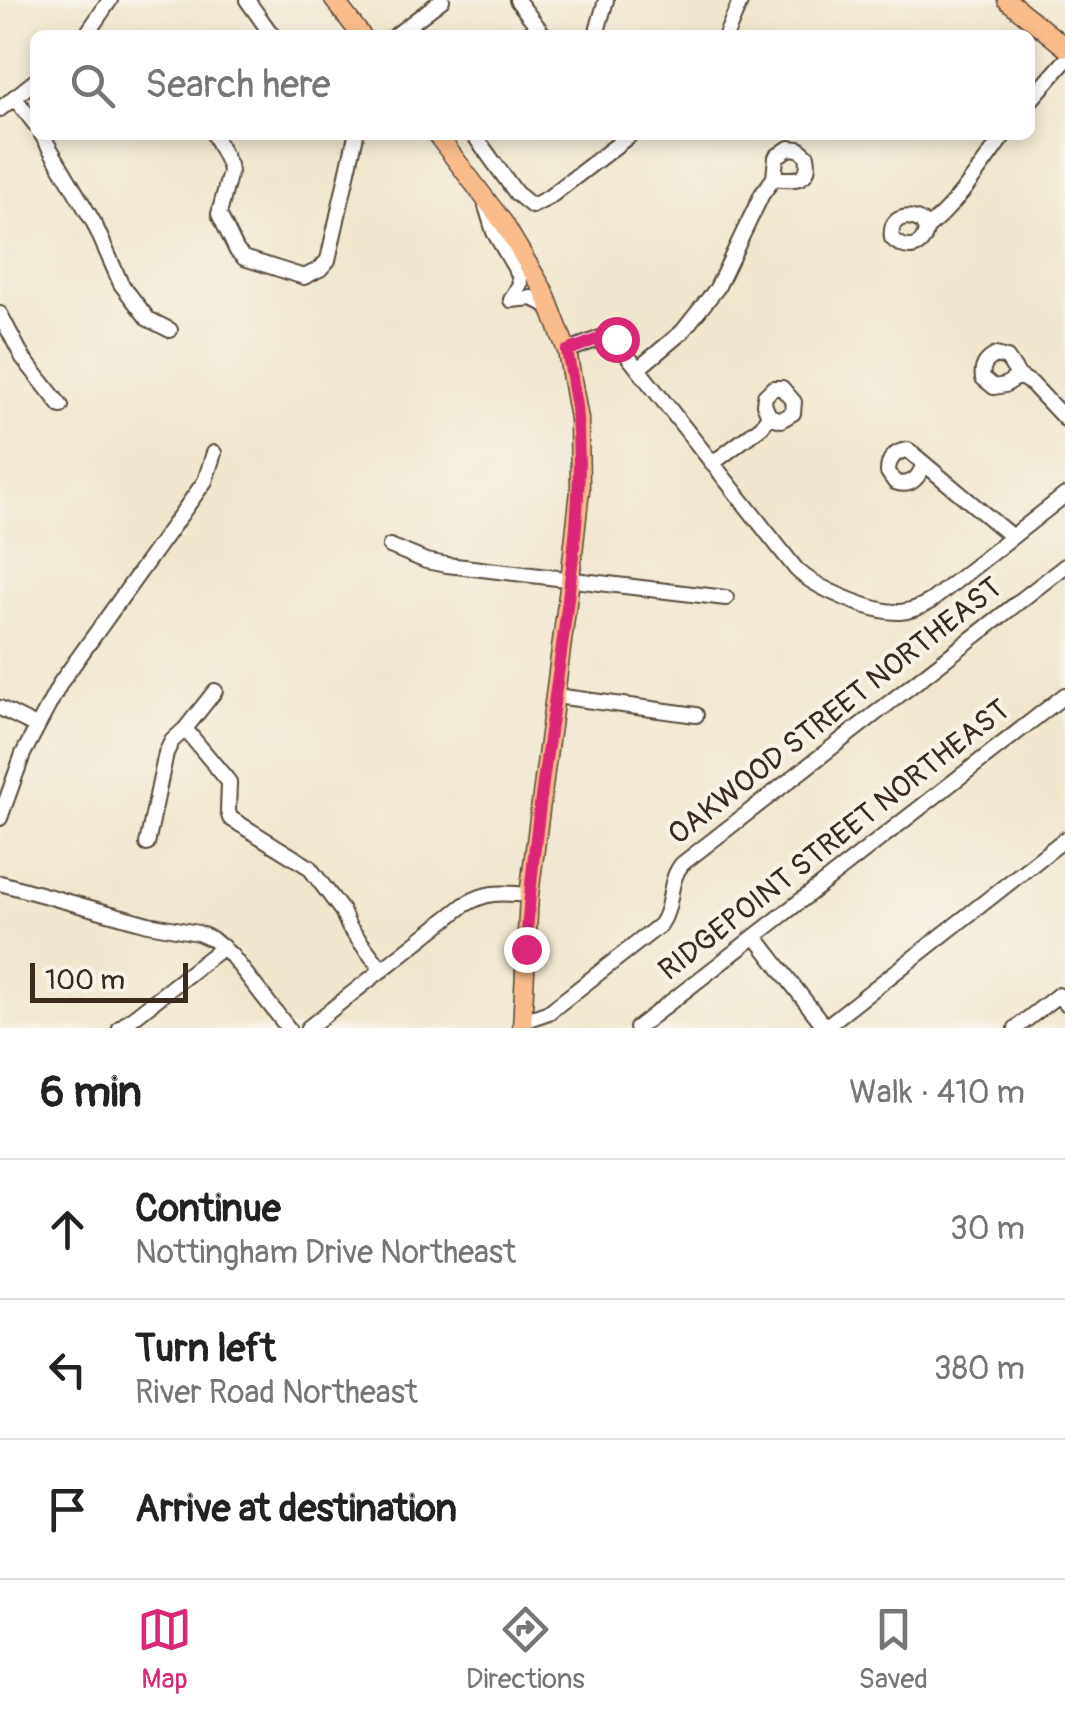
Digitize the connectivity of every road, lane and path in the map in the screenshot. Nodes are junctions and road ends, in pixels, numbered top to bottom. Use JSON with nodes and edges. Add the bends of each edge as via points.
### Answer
{"nodes":[{"id":1,"x":110,"y":0,"type":"edge"},
{"id":2,"x":247,"y":0,"type":"edge"},
{"id":3,"x":334,"y":0,"type":"edge"},
{"id":4,"x":442,"y":0,"type":"edge"},
{"id":5,"x":517,"y":0,"type":"edge"},
{"id":6,"x":606,"y":0,"type":"edge"},
{"id":7,"x":740,"y":0,"type":"edge"},
{"id":8,"x":1007,"y":0,"type":"edge"},
{"id":9,"x":89,"y":30,"type":"edge"},
{"id":10,"x":268,"y":30,"type":"edge"},
{"id":11,"x":357,"y":30,"type":"edge"},
{"id":12,"x":403,"y":30,"type":"edge"},
{"id":13,"x":540,"y":30,"type":"edge"},
{"id":14,"x":597,"y":30,"type":"edge"},
{"id":15,"x":728,"y":30,"type":"edge"},
{"id":16,"x":1065,"y":47,"type":"edge"},
{"id":17,"x":1065,"y":61,"type":"edge"},
{"id":18,"x":30,"y":84,"type":"edge"},
{"id":19,"x":1035,"y":96,"type":"edge"},
{"id":20,"x":14,"y":97,"type":"junction"},
{"id":21,"x":0,"y":108,"type":"edge"},
{"id":22,"x":30,"y":118,"type":"edge"},
{"id":23,"x":45,"y":140,"type":"edge"},
{"id":24,"x":216,"y":140,"type":"edge"},
{"id":25,"x":355,"y":140,"type":"edge"},
{"id":26,"x":441,"y":140,"type":"edge"},
{"id":27,"x":478,"y":140,"type":"edge"},
{"id":28,"x":621,"y":140,"type":"edge"},
{"id":29,"x":1000,"y":140,"type":"edge"},
{"id":30,"x":774,"y":178,"type":"dead end"},
{"id":31,"x":483,"y":195,"type":"junction"},
{"id":32,"x":926,"y":229,"type":"dead end"},
{"id":33,"x":551,"y":307,"type":"junction"},
{"id":34,"x":0,"y":314,"type":"edge"},
{"id":35,"x":170,"y":330,"type":"dead end"},
{"id":36,"x":567,"y":351,"type":"junction"},
{"id":37,"x":638,"y":368,"type":"junction"},
{"id":38,"x":1019,"y":376,"type":"dead end"},
{"id":39,"x":61,"y":406,"type":"dead end"},
{"id":40,"x":769,"y":416,"type":"dead end"},
{"id":41,"x":1065,"y":419,"type":"edge"},
{"id":42,"x":214,"y":452,"type":"dead end"},
{"id":43,"x":713,"y":463,"type":"junction"},
{"id":44,"x":924,"y":464,"type":"dead end"},
{"id":45,"x":1065,"y":495,"type":"edge"},
{"id":46,"x":1012,"y":536,"type":"junction"},
{"id":47,"x":390,"y":546,"type":"dead end"},
{"id":48,"x":1065,"y":566,"type":"edge"},
{"id":49,"x":570,"y":580,"type":"junction"},
{"id":50,"x":726,"y":598,"type":"dead end"},
{"id":51,"x":216,"y":691,"type":"dead end"},
{"id":52,"x":1065,"y":694,"type":"edge"},
{"id":53,"x":556,"y":696,"type":"junction"},
{"id":54,"x":0,"y":708,"type":"edge"},
{"id":55,"x":696,"y":715,"type":"dead end"},
{"id":56,"x":36,"y":726,"type":"junction"},
{"id":57,"x":186,"y":728,"type":"junction"},
{"id":58,"x":0,"y":818,"type":"edge"},
{"id":59,"x":1065,"y":839,"type":"edge"},
{"id":60,"x":147,"y":844,"type":"dead end"},
{"id":61,"x":0,"y":883,"type":"edge"},
{"id":62,"x":530,"y":895,"type":"junction"},
{"id":63,"x":755,"y":936,"type":"junction"},
{"id":64,"x":222,"y":947,"type":"junction"},
{"id":65,"x":382,"y":970,"type":"junction"},
{"id":66,"x":1065,"y":1003,"type":"edge"},
{"id":67,"x":522,"y":1024,"type":"edge"},
{"id":68,"x":120,"y":1028,"type":"edge"},
{"id":69,"x":288,"y":1028,"type":"edge"},
{"id":70,"x":308,"y":1028,"type":"edge"},
{"id":71,"x":638,"y":1028,"type":"edge"},
{"id":72,"x":824,"y":1028,"type":"edge"},
{"id":73,"x":1016,"y":1028,"type":"edge"}],
"edges":[{"from":1,"to":9,"type":"street"},
{"from":2,"to":10,"type":"street"},
{"from":3,"to":11,"type":"main road"},
{"from":4,"to":12,"type":"street"},
{"from":5,"to":13,"type":"street"},
{"from":6,"to":14,"type":"street"},
{"from":7,"to":15,"type":"street"},
{"from":8,"to":16,"type":"main road"},
{"from":17,"to":19,"type":"street"},
{"from":18,"to":20,"type":"street"},
{"from":20,"to":21,"type":"street"},
{"from":20,"to":22,"type":"street"},
{"from":23,"to":35,"type":"street","via":[[121,284],[148,319]]},
{"from":24,"to":25,"type":"street","via":[[230,172],[219,214],[236,251],[304,277],[328,260]]},
{"from":26,"to":31,"type":"main road"},
{"from":27,"to":28,"type":"street","via":[[532,206]]},
{"from":29,"to":32,"type":"street"},
{"from":30,"to":37,"type":"street","via":[[706,303]]},
{"from":31,"to":33,"type":"main road"},
{"from":31,"to":33,"type":"street","via":[[494,232],[519,275],[511,300],[532,298]]},
{"from":33,"to":36,"type":"main road"},
{"from":34,"to":39,"type":"street","via":[[22,358]]},
{"from":36,"to":37,"type":"street","via":[[608,335]]},
{"from":36,"to":49,"type":"main road","via":[[580,455]]},
{"from":37,"to":43,"type":"street"},
{"from":38,"to":41,"type":"street"},
{"from":40,"to":43,"type":"street"},
{"from":42,"to":56,"type":"street","via":[[205,481],[76,657]]},
{"from":43,"to":46,"type":"street","via":[[805,578],[891,612],[930,601]]},
{"from":44,"to":46,"type":"street"},
{"from":45,"to":46,"type":"street"},
{"from":47,"to":49,"type":"street","via":[[426,561]]},
{"from":48,"to":67,"type":"street","name":"OAKWOOD STREET NORTHEAST","via":[[682,864],[660,925],[549,1012]]},
{"from":49,"to":50,"type":"street"},
{"from":49,"to":53,"type":"main road"},
{"from":51,"to":57,"type":"street"},
{"from":52,"to":63,"type":"street","name":"RIDGEPOINT STREET NORTHEAST"},
{"from":53,"to":55,"type":"street"},
{"from":53,"to":62,"type":"main road"},
{"from":54,"to":56,"type":"street"},
{"from":56,"to":58,"type":"street"},
{"from":57,"to":60,"type":"street","via":[[166,753]]},
{"from":57,"to":65,"type":"street","via":[[229,782],[230,818],[309,868]]},
{"from":59,"to":72,"type":"street"},
{"from":61,"to":64,"type":"street","via":[[198,933]]},
{"from":62,"to":65,"type":"street","via":[[478,896]]},
{"from":62,"to":67,"type":"main road"},
{"from":63,"to":71,"type":"street","name":"RIDGEPOINT STREET NORTHEAST"},
{"from":63,"to":72,"type":"street"},
{"from":64,"to":68,"type":"street"},
{"from":64,"to":69,"type":"street"},
{"from":65,"to":70,"type":"street"},
{"from":66,"to":73,"type":"street","via":[[1058,994]]}]}
